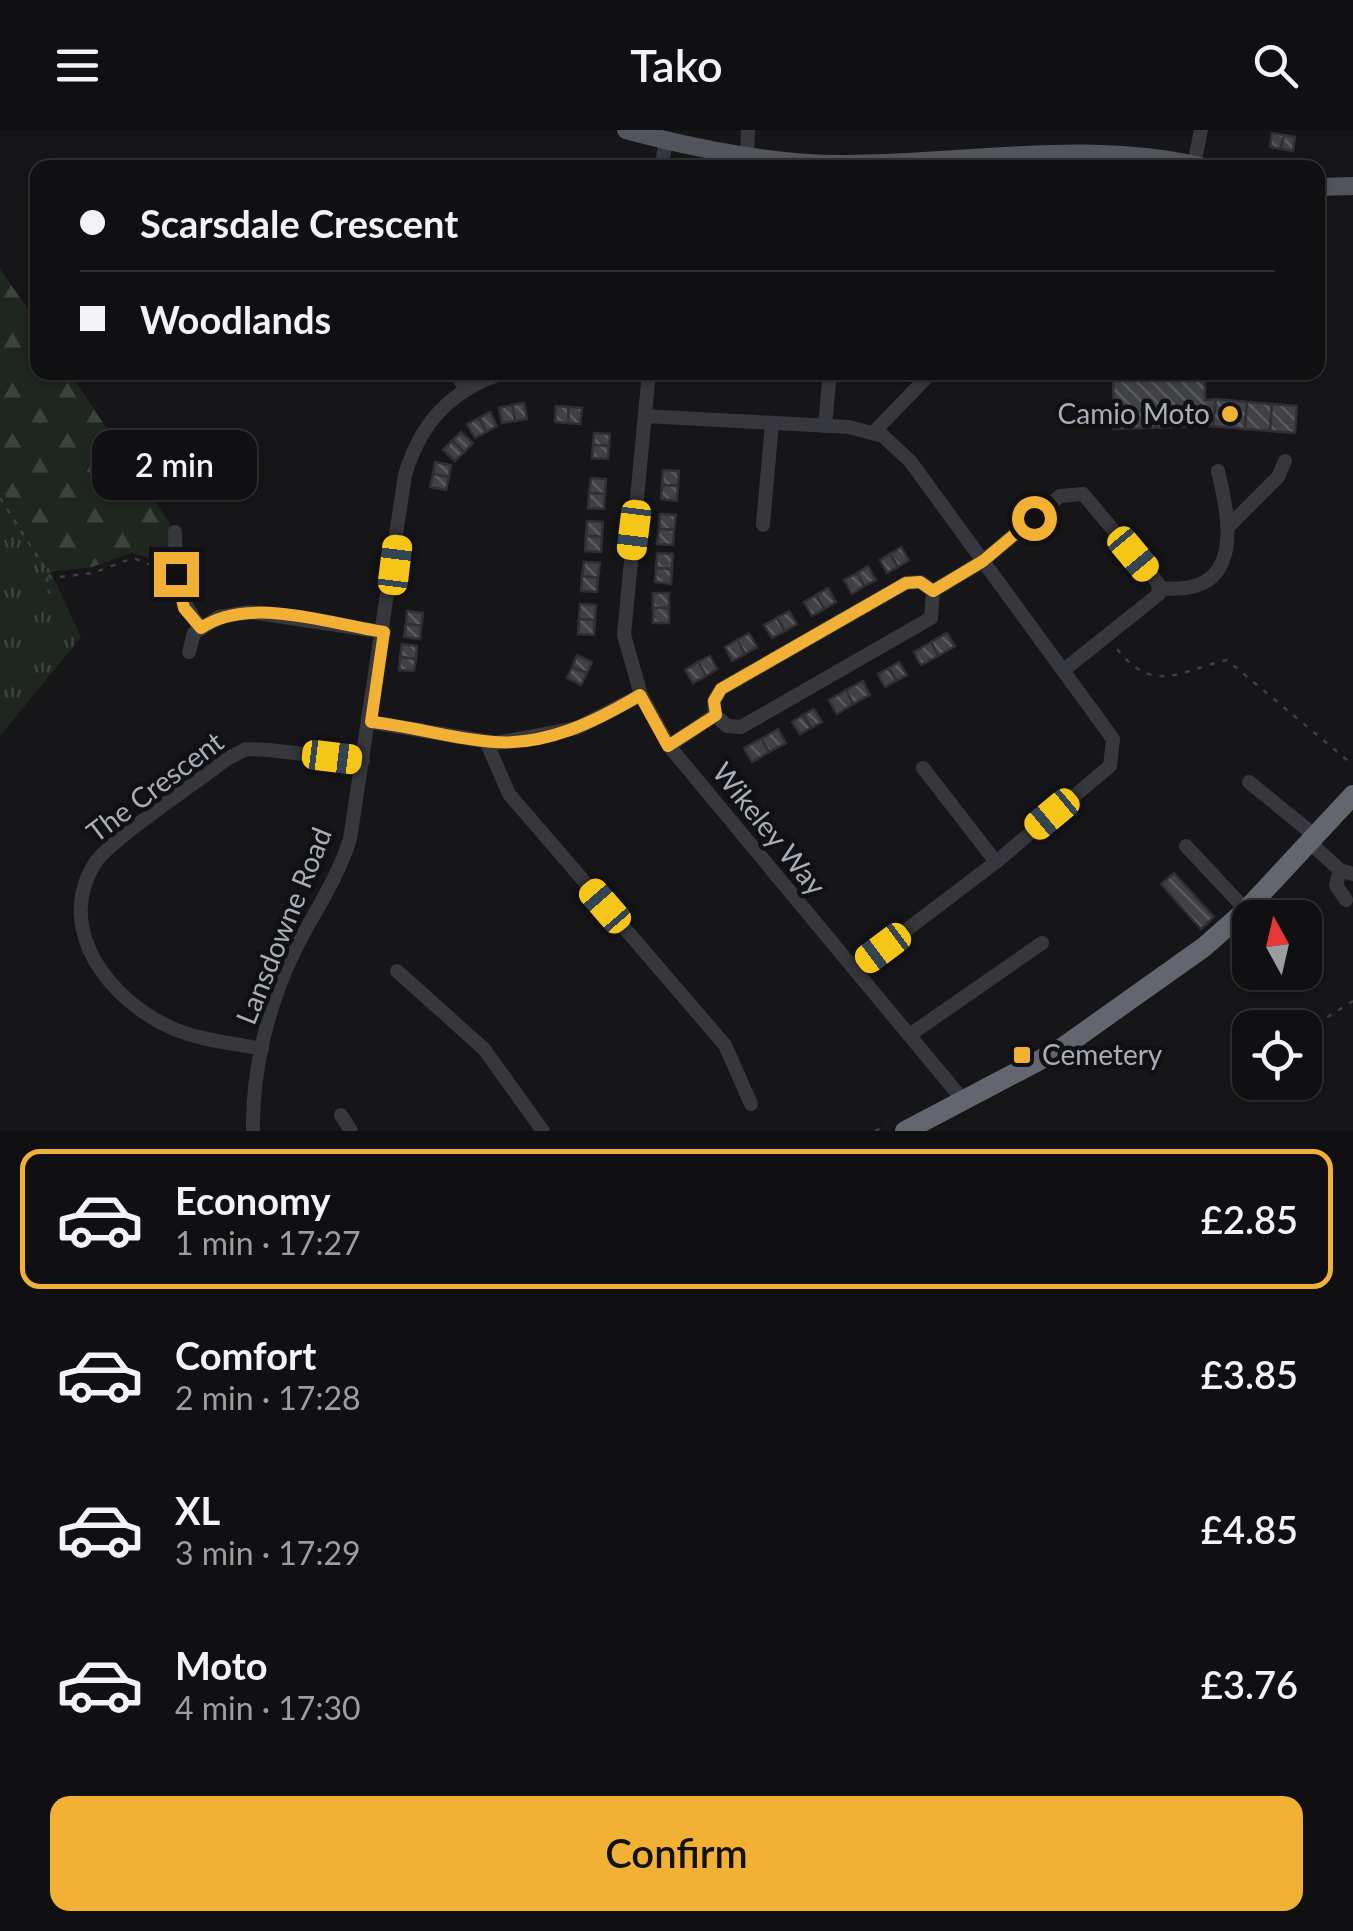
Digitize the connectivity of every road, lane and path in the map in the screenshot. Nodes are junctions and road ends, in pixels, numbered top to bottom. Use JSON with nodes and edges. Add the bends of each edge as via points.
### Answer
{"nodes":[{"id":1,"x":626,"y":130,"type":"edge"},
{"id":2,"x":748,"y":130,"type":"edge"},
{"id":3,"x":1201,"y":130,"type":"edge"},
{"id":4,"x":666,"y":142,"type":"junction"},
{"id":5,"x":747,"y":156,"type":"junction"},
{"id":6,"x":663,"y":160,"type":"edge"},
{"id":7,"x":794,"y":160,"type":"edge"},
{"id":8,"x":932,"y":160,"type":"edge"},
{"id":9,"x":1164,"y":160,"type":"edge"},
{"id":10,"x":1201,"y":160,"type":"edge"},
{"id":11,"x":1353,"y":186,"type":"edge"},
{"id":12,"x":1325,"y":187,"type":"edge"},
{"id":13,"x":460,"y":380,"type":"edge"},
{"id":14,"x":487,"y":380,"type":"edge"},
{"id":15,"x":648,"y":380,"type":"edge"},
{"id":16,"x":829,"y":380,"type":"edge"},
{"id":17,"x":924,"y":380,"type":"edge"},
{"id":18,"x":466,"y":389,"type":"junction"},
{"id":19,"x":645,"y":416,"type":"junction"},
{"id":20,"x":772,"y":423,"type":"junction"},
{"id":21,"x":825,"y":426,"type":"junction"},
{"id":22,"x":873,"y":433,"type":"junction"},
{"id":23,"x":1285,"y":461,"type":"dead end"},
{"id":24,"x":1218,"y":472,"type":"dead end"},
{"id":25,"x":0,"y":498,"type":"edge"},
{"id":26,"x":763,"y":524,"type":"dead end"},
{"id":27,"x":1230,"y":524,"type":"junction"},
{"id":28,"x":175,"y":532,"type":"dead end"},
{"id":29,"x":983,"y":561,"type":"junction"},
{"id":30,"x":176,"y":574,"type":"junction"},
{"id":31,"x":47,"y":576,"type":"junction"},
{"id":32,"x":1159,"y":588,"type":"junction"},
{"id":33,"x":933,"y":591,"type":"junction"},
{"id":34,"x":50,"y":594,"type":"dead end"},
{"id":35,"x":201,"y":628,"type":"junction"},
{"id":36,"x":384,"y":632,"type":"junction"},
{"id":37,"x":1108,"y":637,"type":"junction"},
{"id":38,"x":189,"y":652,"type":"dead end"},
{"id":39,"x":1065,"y":670,"type":"junction"},
{"id":40,"x":640,"y":695,"type":"junction"},
{"id":41,"x":716,"y":715,"type":"junction"},
{"id":42,"x":371,"y":722,"type":"junction"},
{"id":43,"x":486,"y":741,"type":"junction"},
{"id":44,"x":668,"y":746,"type":"junction"},
{"id":45,"x":363,"y":761,"type":"junction"},
{"id":46,"x":1353,"y":765,"type":"edge"},
{"id":47,"x":923,"y":768,"type":"dead end"},
{"id":48,"x":1248,"y":782,"type":"dead end"},
{"id":49,"x":1353,"y":795,"type":"edge"},
{"id":50,"x":1312,"y":838,"type":"junction"},
{"id":51,"x":1186,"y":846,"type":"dead end"},
{"id":52,"x":996,"y":862,"type":"junction"},
{"id":53,"x":1346,"y":872,"type":"edge"},
{"id":54,"x":1237,"y":900,"type":"edge"},
{"id":55,"x":1255,"y":900,"type":"edge"},
{"id":56,"x":1346,"y":900,"type":"dead end"},
{"id":57,"x":1232,"y":922,"type":"edge"},
{"id":58,"x":1042,"y":944,"type":"dead end"},
{"id":59,"x":855,"y":969,"type":"junction"},
{"id":60,"x":397,"y":971,"type":"dead end"},
{"id":61,"x":1353,"y":1001,"type":"edge"},
{"id":62,"x":1322,"y":1020,"type":"edge"},
{"id":63,"x":911,"y":1034,"type":"junction"},
{"id":64,"x":262,"y":1049,"type":"junction"},
{"id":65,"x":963,"y":1100,"type":"junction"},
{"id":66,"x":751,"y":1104,"type":"dead end"},
{"id":67,"x":341,"y":1115,"type":"dead end"},
{"id":68,"x":253,"y":1131,"type":"edge"},
{"id":69,"x":351,"y":1131,"type":"edge"},
{"id":70,"x":543,"y":1131,"type":"edge"},
{"id":71,"x":904,"y":1131,"type":"edge"}],
"edges":[{"from":1,"to":4,"type":"main road"},
{"from":2,"to":5,"type":"street"},
{"from":3,"to":10,"type":"street"},
{"from":4,"to":5,"type":"main road"},
{"from":4,"to":6,"type":"street"},
{"from":5,"to":7,"type":"main road"},
{"from":8,"to":9,"type":"main road","via":[[1115,152]]},
{"from":11,"to":12,"type":"main road"},
{"from":13,"to":18,"type":"street"},
{"from":14,"to":18,"type":"street","name":"Lansdowne Road"},
{"from":15,"to":19,"type":"street","name":"Wikeley Way"},
{"from":16,"to":21,"type":"street"},
{"from":17,"to":22,"type":"street"},
{"from":18,"to":36,"type":"street","name":"Lansdowne Road","via":[[447,401],[414,448]]},
{"from":19,"to":20,"type":"street"},
{"from":19,"to":40,"type":"street","name":"Wikeley Way","via":[[624,635]]},
{"from":20,"to":21,"type":"street"},
{"from":20,"to":26,"type":"street"},
{"from":21,"to":22,"type":"street"},
{"from":22,"to":29,"type":"street","via":[[910,461]]},
{"from":23,"to":27,"type":"street","via":[[1278,477]]},
{"from":24,"to":27,"type":"street"},
{"from":25,"to":31,"type":"path"},
{"from":27,"to":32,"type":"street","via":[[1221,569],[1210,580],[1188,590]]},
{"from":28,"to":30,"type":"street"},
{"from":29,"to":32,"type":"street","via":[[1060,496],[1083,494]]},
{"from":29,"to":33,"type":"street"},
{"from":29,"to":39,"type":"street"},
{"from":30,"to":31,"type":"path","via":[[133,558],[93,574]]},
{"from":30,"to":35,"type":"street","via":[[184,608]]},
{"from":31,"to":34,"type":"path"},
{"from":32,"to":37,"type":"street","via":[[1153,603]]},
{"from":33,"to":41,"type":"street","via":[[920,582],[889,592],[721,689]]},
{"from":33,"to":41,"type":"street","via":[[931,618],[741,727],[727,726]]},
{"from":35,"to":36,"type":"street","via":[[219,616],[250,612]]},
{"from":35,"to":38,"type":"street"},
{"from":36,"to":42,"type":"street","name":"Lansdowne Road"},
{"from":37,"to":39,"type":"street"},
{"from":37,"to":46,"type":"path","via":[[1135,669],[1168,680],[1227,660]]},
{"from":39,"to":52,"type":"street","via":[[1108,727],[1110,766]]},
{"from":40,"to":43,"type":"street","via":[[577,728]]},
{"from":40,"to":44,"type":"street","name":"Wikeley Way"},
{"from":41,"to":44,"type":"street"},
{"from":42,"to":43,"type":"street"},
{"from":42,"to":45,"type":"street","name":"Lansdowne Road"},
{"from":43,"to":66,"type":"street","via":[[509,794],[725,1045]]},
{"from":44,"to":59,"type":"street","name":"Wikeley Way"},
{"from":45,"to":64,"type":"street","name":"Lansdowne Road","via":[[340,870],[295,952]]},
{"from":45,"to":64,"type":"street","name":"The Crescent","via":[[246,749],[96,862],[85,890],[81,935],[99,970],[130,1002],[173,1029]]},
{"from":47,"to":52,"type":"street"},
{"from":48,"to":50,"type":"street"},
{"from":49,"to":50,"type":"highway"},
{"from":50,"to":53,"type":"street"},
{"from":50,"to":55,"type":"highway"},
{"from":51,"to":54,"type":"street"},
{"from":52,"to":59,"type":"street"},
{"from":53,"to":56,"type":"street","via":[[1336,885]]},
{"from":57,"to":65,"type":"highway","via":[[1059,1050]]},
{"from":58,"to":63,"type":"street"},
{"from":59,"to":63,"type":"street","name":"Wikeley Way"},
{"from":60,"to":70,"type":"street","via":[[484,1049]]},
{"from":61,"to":62,"type":"path"},
{"from":63,"to":65,"type":"street","name":"Wikeley Way"},
{"from":64,"to":68,"type":"street","name":"Lansdowne Road"},
{"from":65,"to":71,"type":"highway"},
{"from":67,"to":69,"type":"street"}]}
